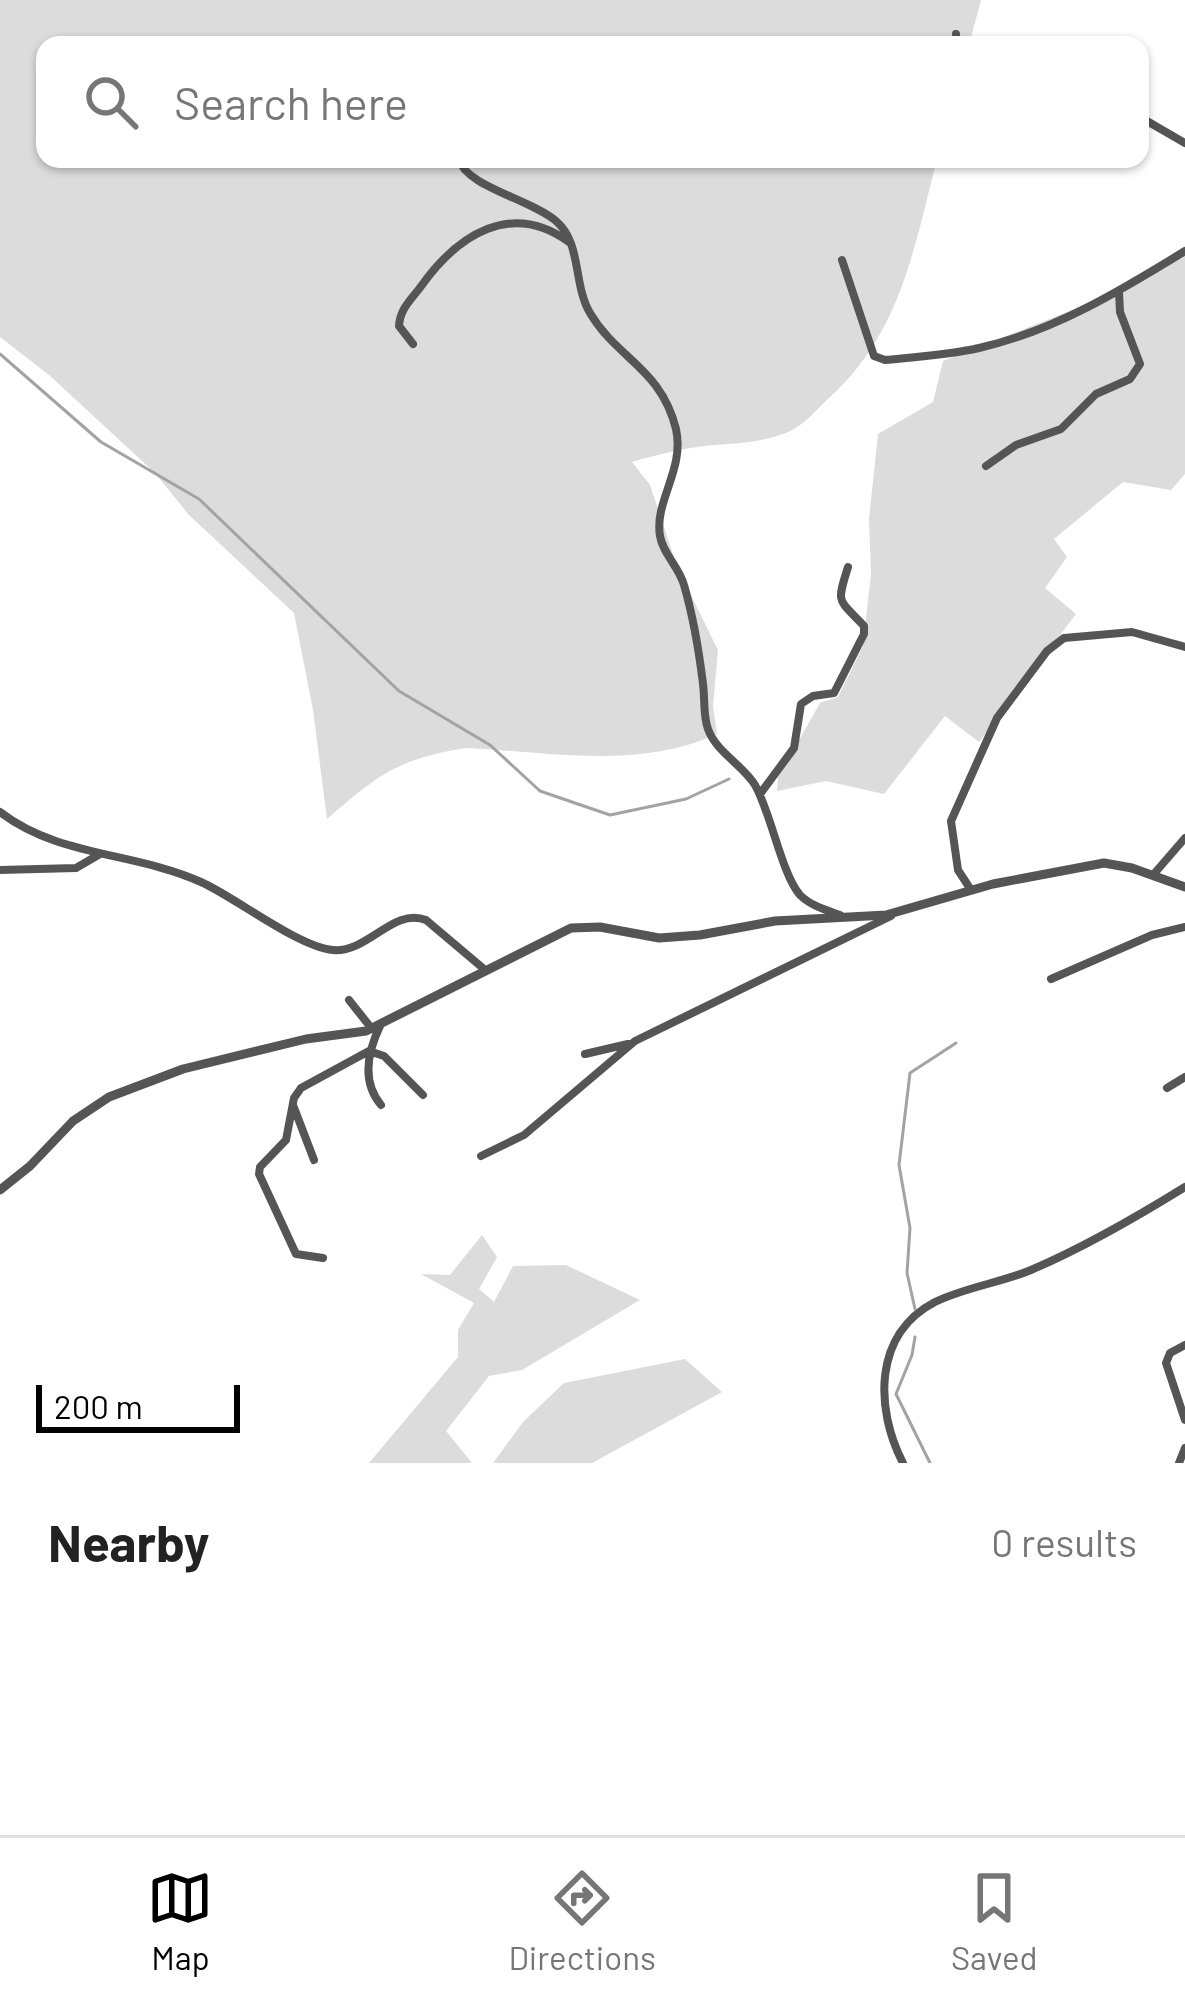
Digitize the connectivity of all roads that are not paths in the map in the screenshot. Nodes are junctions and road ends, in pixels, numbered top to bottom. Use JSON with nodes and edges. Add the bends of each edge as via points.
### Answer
{"nodes":[{"id":1,"x":1149,"y":122,"type":"edge"},
{"id":2,"x":1185,"y":143,"type":"edge"},
{"id":3,"x":464,"y":168,"type":"edge"},
{"id":4,"x":570,"y":243,"type":"junction"},
{"id":5,"x":1185,"y":251,"type":"edge"},
{"id":6,"x":842,"y":260,"type":"dead end"},
{"id":7,"x":1120,"y":291,"type":"junction"},
{"id":8,"x":412,"y":344,"type":"dead end"},
{"id":9,"x":986,"y":466,"type":"dead end"},
{"id":10,"x":848,"y":567,"type":"dead end"},
{"id":11,"x":1185,"y":647,"type":"edge"},
{"id":12,"x":759,"y":795,"type":"junction"},
{"id":13,"x":0,"y":812,"type":"edge"},
{"id":14,"x":1185,"y":838,"type":"edge"},
{"id":15,"x":100,"y":854,"type":"junction"},
{"id":16,"x":0,"y":869,"type":"edge"},
{"id":17,"x":1153,"y":875,"type":"junction"},
{"id":18,"x":1185,"y":887,"type":"edge"},
{"id":19,"x":971,"y":890,"type":"junction"},
{"id":20,"x":898,"y":913,"type":"junction"},
{"id":21,"x":848,"y":917,"type":"junction"},
{"id":22,"x":1185,"y":927,"type":"edge"},
{"id":23,"x":484,"y":969,"type":"junction"},
{"id":24,"x":1051,"y":980,"type":"dead end"},
{"id":25,"x":349,"y":1000,"type":"dead end"},
{"id":26,"x":376,"y":1028,"type":"junction"},
{"id":27,"x":635,"y":1041,"type":"junction"},
{"id":28,"x":369,"y":1051,"type":"junction"},
{"id":29,"x":585,"y":1054,"type":"dead end"},
{"id":30,"x":1185,"y":1077,"type":"edge"},
{"id":31,"x":1167,"y":1088,"type":"dead end"},
{"id":32,"x":423,"y":1095,"type":"dead end"},
{"id":33,"x":292,"y":1104,"type":"junction"},
{"id":34,"x":381,"y":1105,"type":"dead end"},
{"id":35,"x":481,"y":1156,"type":"dead end"},
{"id":36,"x":314,"y":1160,"type":"dead end"},
{"id":37,"x":1185,"y":1187,"type":"edge"},
{"id":38,"x":0,"y":1190,"type":"edge"},
{"id":39,"x":323,"y":1258,"type":"dead end"},
{"id":40,"x":1185,"y":1345,"type":"edge"},
{"id":41,"x":1185,"y":1420,"type":"edge"},
{"id":42,"x":1185,"y":1448,"type":"edge"},
{"id":43,"x":903,"y":1463,"type":"edge"},
{"id":44,"x":1179,"y":1463,"type":"edge"}],
"edges":[{"from":1,"to":2,"type":"street"},
{"from":3,"to":4,"type":"street","via":[[469,178],[557,222]]},
{"from":4,"to":8,"type":"street","via":[[528,222],[469,237],[403,308],[399,326]]},
{"from":4,"to":12,"type":"street","via":[[592,316],[646,370],[674,423],[679,454],[660,538],[683,581],[708,732]]},
{"from":5,"to":7,"type":"street"},
{"from":6,"to":7,"type":"street","via":[[874,356],[885,360],[1001,342]]},
{"from":7,"to":9,"type":"street","via":[[1140,364],[1135,375],[1096,394],[1061,429]]},
{"from":10,"to":12,"type":"street","via":[[839,602],[864,634],[834,693],[802,704],[794,748]]},
{"from":11,"to":19,"type":"street","via":[[1132,632],[1072,636],[1047,651],[997,718],[951,821],[958,870]]},
{"from":12,"to":21,"type":"street","via":[[795,889]]},
{"from":13,"to":15,"type":"street","via":[[30,833]]},
{"from":14,"to":17,"type":"street"},
{"from":15,"to":16,"type":"street","via":[[76,868]]},
{"from":15,"to":23,"type":"street","via":[[200,881],[329,950],[358,946],[418,917]]},
{"from":17,"to":18,"type":"street"},
{"from":17,"to":19,"type":"street","via":[[1098,863]]},
{"from":19,"to":20,"type":"street"},
{"from":20,"to":21,"type":"street"},
{"from":20,"to":27,"type":"street"},
{"from":21,"to":23,"type":"street","via":[[659,938],[577,926]]},
{"from":22,"to":24,"type":"street"},
{"from":23,"to":26,"type":"street"},
{"from":25,"to":26,"type":"street"},
{"from":26,"to":28,"type":"street"},
{"from":26,"to":38,"type":"street","via":[[183,1069],[109,1097]]},
{"from":27,"to":29,"type":"street"},
{"from":27,"to":35,"type":"street","via":[[524,1135]]},
{"from":28,"to":32,"type":"street"},
{"from":28,"to":33,"type":"street","via":[[313,1078]]},
{"from":28,"to":34,"type":"street"},
{"from":30,"to":31,"type":"street"},
{"from":33,"to":36,"type":"street"},
{"from":33,"to":39,"type":"street","via":[[286,1140],[259,1174],[296,1254]]},
{"from":37,"to":43,"type":"street","via":[[1051,1261],[920,1312],[883,1372],[888,1424]]},
{"from":40,"to":41,"type":"street","via":[[1166,1363]]},
{"from":42,"to":44,"type":"street"}]}
